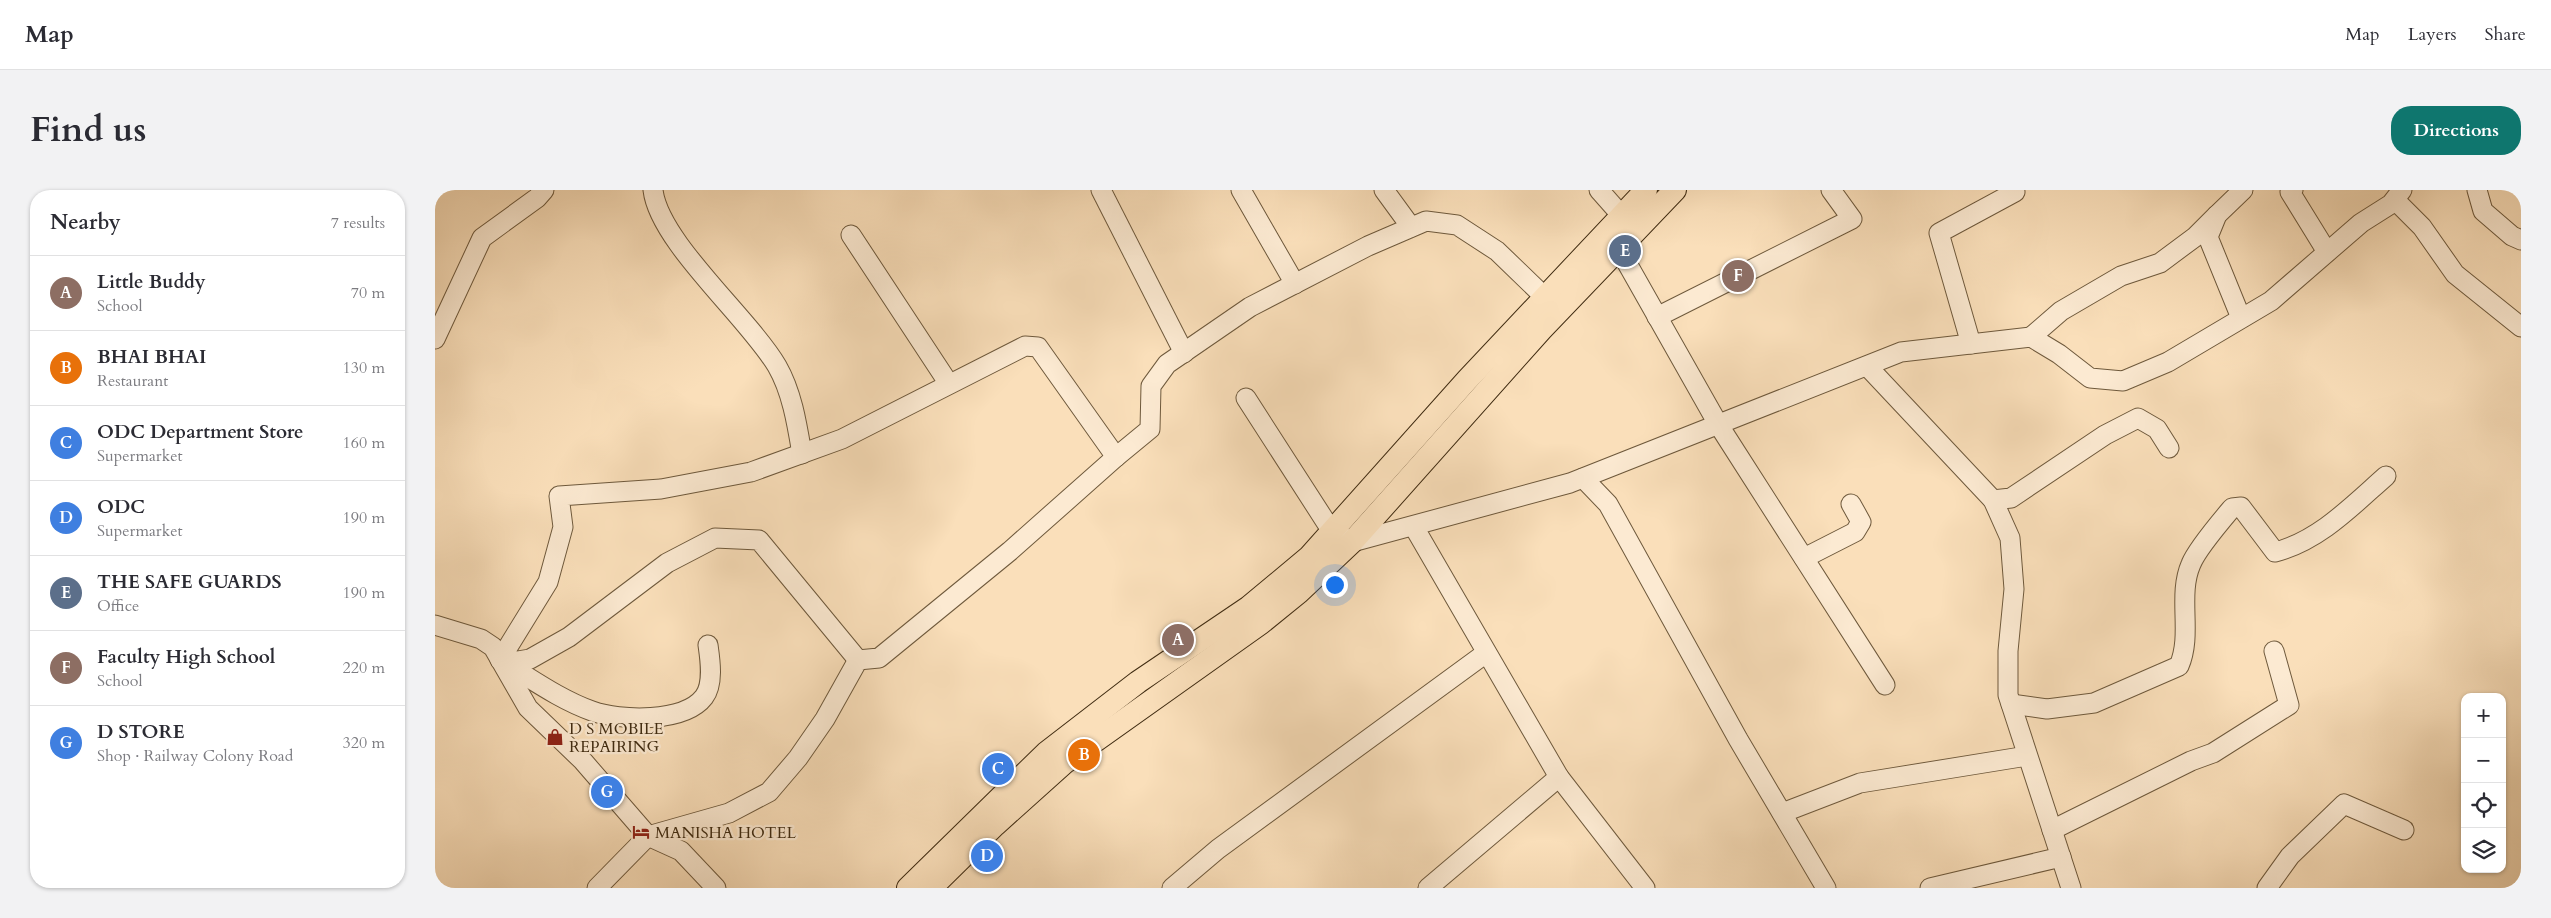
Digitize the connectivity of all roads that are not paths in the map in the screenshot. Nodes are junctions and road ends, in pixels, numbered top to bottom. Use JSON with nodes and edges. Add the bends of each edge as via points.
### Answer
{"nodes":[{"id":1,"x":545,"y":190,"type":"edge"},
{"id":2,"x":653,"y":190,"type":"edge"},
{"id":3,"x":1101,"y":190,"type":"edge"},
{"id":4,"x":1241,"y":190,"type":"edge"},
{"id":5,"x":1384,"y":190,"type":"edge"},
{"id":6,"x":1599,"y":190,"type":"edge"},
{"id":7,"x":1646,"y":190,"type":"edge"},
{"id":8,"x":1675,"y":190,"type":"edge"},
{"id":9,"x":1831,"y":190,"type":"edge"},
{"id":10,"x":2014,"y":190,"type":"edge"},
{"id":11,"x":2243,"y":190,"type":"edge"},
{"id":12,"x":2293,"y":190,"type":"edge"},
{"id":13,"x":2477,"y":190,"type":"edge"},
{"id":14,"x":2398,"y":195,"type":"edge"},
{"id":15,"x":2217,"y":215,"type":"junction"},
{"id":16,"x":1622,"y":216,"type":"junction"},
{"id":17,"x":1411,"y":227,"type":"junction"},
{"id":18,"x":851,"y":235,"type":"dead end"},
{"id":19,"x":2521,"y":240,"type":"edge"},
{"id":20,"x":1619,"y":249,"type":"junction"},
{"id":21,"x":2327,"y":252,"type":"junction"},
{"id":22,"x":1295,"y":284,"type":"junction"},
{"id":23,"x":1552,"y":304,"type":"junction"},
{"id":24,"x":1657,"y":317,"type":"junction"},
{"id":25,"x":2241,"y":318,"type":"junction"},
{"id":26,"x":2521,"y":327,"type":"edge"},
{"id":27,"x":2031,"y":337,"type":"junction"},
{"id":28,"x":435,"y":340,"type":"edge"},
{"id":29,"x":1971,"y":344,"type":"junction"},
{"id":30,"x":1184,"y":353,"type":"junction"},
{"id":31,"x":1867,"y":366,"type":"junction"},
{"id":32,"x":949,"y":384,"type":"junction"},
{"id":33,"x":1246,"y":398,"type":"dead end"},
{"id":34,"x":1718,"y":424,"type":"junction"},
{"id":35,"x":2169,"y":448,"type":"dead end"},
{"id":36,"x":801,"y":454,"type":"junction"},
{"id":37,"x":1116,"y":457,"type":"junction"},
{"id":38,"x":2386,"y":476,"type":"dead end"},
{"id":39,"x":1583,"y":478,"type":"junction"},
{"id":40,"x":1993,"y":500,"type":"junction"},
{"id":41,"x":1851,"y":504,"type":"dead end"},
{"id":42,"x":1414,"y":527,"type":"junction"},
{"id":43,"x":1331,"y":530,"type":"junction"},
{"id":44,"x":1352,"y":542,"type":"junction"},
{"id":45,"x":1804,"y":558,"type":"junction"},
{"id":46,"x":438,"y":632,"type":"edge"},
{"id":47,"x":708,"y":645,"type":"dead end"},
{"id":48,"x":2274,"y":652,"type":"dead end"},
{"id":49,"x":1485,"y":653,"type":"junction"},
{"id":50,"x":858,"y":660,"type":"junction"},
{"id":51,"x":503,"y":661,"type":"junction"},
{"id":52,"x":1885,"y":685,"type":"dead end"},
{"id":53,"x":2011,"y":704,"type":"junction"},
{"id":54,"x":2027,"y":756,"type":"junction"},
{"id":55,"x":1559,"y":777,"type":"junction"},
{"id":56,"x":1782,"y":813,"type":"junction"},
{"id":57,"x":2052,"y":830,"type":"junction"},
{"id":58,"x":2404,"y":830,"type":"dead end"},
{"id":59,"x":648,"y":836,"type":"junction"},
{"id":60,"x":2061,"y":857,"type":"junction"},
{"id":61,"x":1640,"y":886,"type":"edge"},
{"id":62,"x":1824,"y":887,"type":"edge"},
{"id":63,"x":597,"y":888,"type":"edge"},
{"id":64,"x":715,"y":888,"type":"edge"},
{"id":65,"x":908,"y":888,"type":"edge"},
{"id":66,"x":931,"y":888,"type":"edge"},
{"id":67,"x":1172,"y":888,"type":"edge"},
{"id":68,"x":1427,"y":888,"type":"edge"},
{"id":69,"x":1930,"y":888,"type":"edge"},
{"id":70,"x":2071,"y":888,"type":"edge"},
{"id":71,"x":2267,"y":888,"type":"edge"}],
"edges":[{"from":1,"to":28,"type":"street","via":[[482,238]]},
{"from":2,"to":36,"type":"street","via":[[663,221],[777,366],[795,411]]},
{"from":3,"to":30,"type":"street"},
{"from":4,"to":22,"type":"street"},
{"from":5,"to":17,"type":"street"},
{"from":6,"to":16,"type":"street"},
{"from":7,"to":16,"type":"main road"},
{"from":8,"to":20,"type":"main road"},
{"from":9,"to":24,"type":"street","via":[[1852,219]]},
{"from":10,"to":29,"type":"street","via":[[1939,232]]},
{"from":11,"to":15,"type":"street"},
{"from":12,"to":21,"type":"street","via":[[2290,192]]},
{"from":13,"to":19,"type":"street","via":[[2483,211]]},
{"from":14,"to":21,"type":"street"},
{"from":14,"to":26,"type":"street","via":[[2455,274]]},
{"from":15,"to":25,"type":"street","via":[[2208,237]]},
{"from":15,"to":27,"type":"street","via":[[2195,237],[2160,263],[2121,276],[2061,311]]},
{"from":16,"to":23,"type":"main road"},
{"from":17,"to":22,"type":"street"},
{"from":17,"to":23,"type":"street","via":[[1426,221],[1457,225],[1497,251]]},
{"from":18,"to":32,"type":"street"},
{"from":20,"to":23,"type":"main road"},
{"from":20,"to":24,"type":"street"},
{"from":21,"to":25,"type":"street","via":[[2271,301]]},
{"from":22,"to":30,"type":"street","via":[[1250,307]]},
{"from":23,"to":43,"type":"main road","via":[[1467,380],[1359,503]]},
{"from":23,"to":44,"type":"main road"},
{"from":24,"to":34,"type":"street"},
{"from":25,"to":27,"type":"street","via":[[2168,362],[2123,381],[2090,378]]},
{"from":27,"to":29,"type":"street"},
{"from":29,"to":31,"type":"street","via":[[1901,352]]},
{"from":30,"to":37,"type":"street","via":[[1167,364],[1151,386],[1150,429]]},
{"from":31,"to":34,"type":"street"},
{"from":31,"to":40,"type":"street"},
{"from":32,"to":36,"type":"street","via":[[842,439]]},
{"from":32,"to":37,"type":"street","via":[[1025,346],[1039,347]]},
{"from":33,"to":43,"type":"street"},
{"from":34,"to":39,"type":"street"},
{"from":34,"to":45,"type":"street"},
{"from":35,"to":40,"type":"street","via":[[2157,429],[2138,418],[2105,435],[2011,498]]},
{"from":36,"to":51,"type":"street","via":[[751,472],[661,489],[559,496],[563,528],[549,582]]},
{"from":37,"to":50,"type":"street","via":[[1010,551],[879,658]]},
{"from":38,"to":53,"type":"street","via":[[2326,528],[2285,550],[2275,552],[2241,507],[2232,508],[2191,563],[2186,588],[2184,654],[2179,666],[2094,704],[2047,708]]},
{"from":39,"to":42,"type":"street"},
{"from":39,"to":56,"type":"street","via":[[1607,504]]},
{"from":40,"to":53,"type":"street","via":[[2010,538],[2014,589],[2008,651]]},
{"from":41,"to":45,"type":"street","via":[[1861,522],[1855,532]]},
{"from":42,"to":44,"type":"street"},
{"from":42,"to":49,"type":"street"},
{"from":43,"to":44,"type":"street"},
{"from":43,"to":65,"type":"main road","via":[[1309,557],[1249,607],[1137,682],[1046,753]]},
{"from":44,"to":66,"type":"main road","via":[[1261,623],[1064,763]]},
{"from":45,"to":52,"type":"street"},
{"from":46,"to":51,"type":"street","via":[[481,639],[493,646]]},
{"from":47,"to":51,"type":"street","via":[[712,669],[705,696],[683,712],[654,718],[593,712]]},
{"from":48,"to":57,"type":"street","via":[[2289,705],[2213,753]]},
{"from":49,"to":55,"type":"street"},
{"from":49,"to":67,"type":"street","via":[[1218,849]]},
{"from":50,"to":51,"type":"street","via":[[759,540],[715,538],[667,563],[569,637],[530,659]]},
{"from":50,"to":59,"type":"street","via":[[825,719],[769,792],[729,813]]},
{"from":51,"to":59,"type":"street","via":[[528,708],[583,761]]},
{"from":53,"to":54,"type":"street"},
{"from":54,"to":56,"type":"street","via":[[1859,783]]},
{"from":54,"to":57,"type":"street"},
{"from":55,"to":61,"type":"street"},
{"from":55,"to":68,"type":"street"},
{"from":56,"to":62,"type":"street"},
{"from":57,"to":60,"type":"street"},
{"from":58,"to":71,"type":"street","via":[[2344,804],[2290,856]]},
{"from":59,"to":63,"type":"street"},
{"from":59,"to":64,"type":"street","via":[[681,852]]},
{"from":60,"to":69,"type":"street"},
{"from":60,"to":70,"type":"street"}]}
